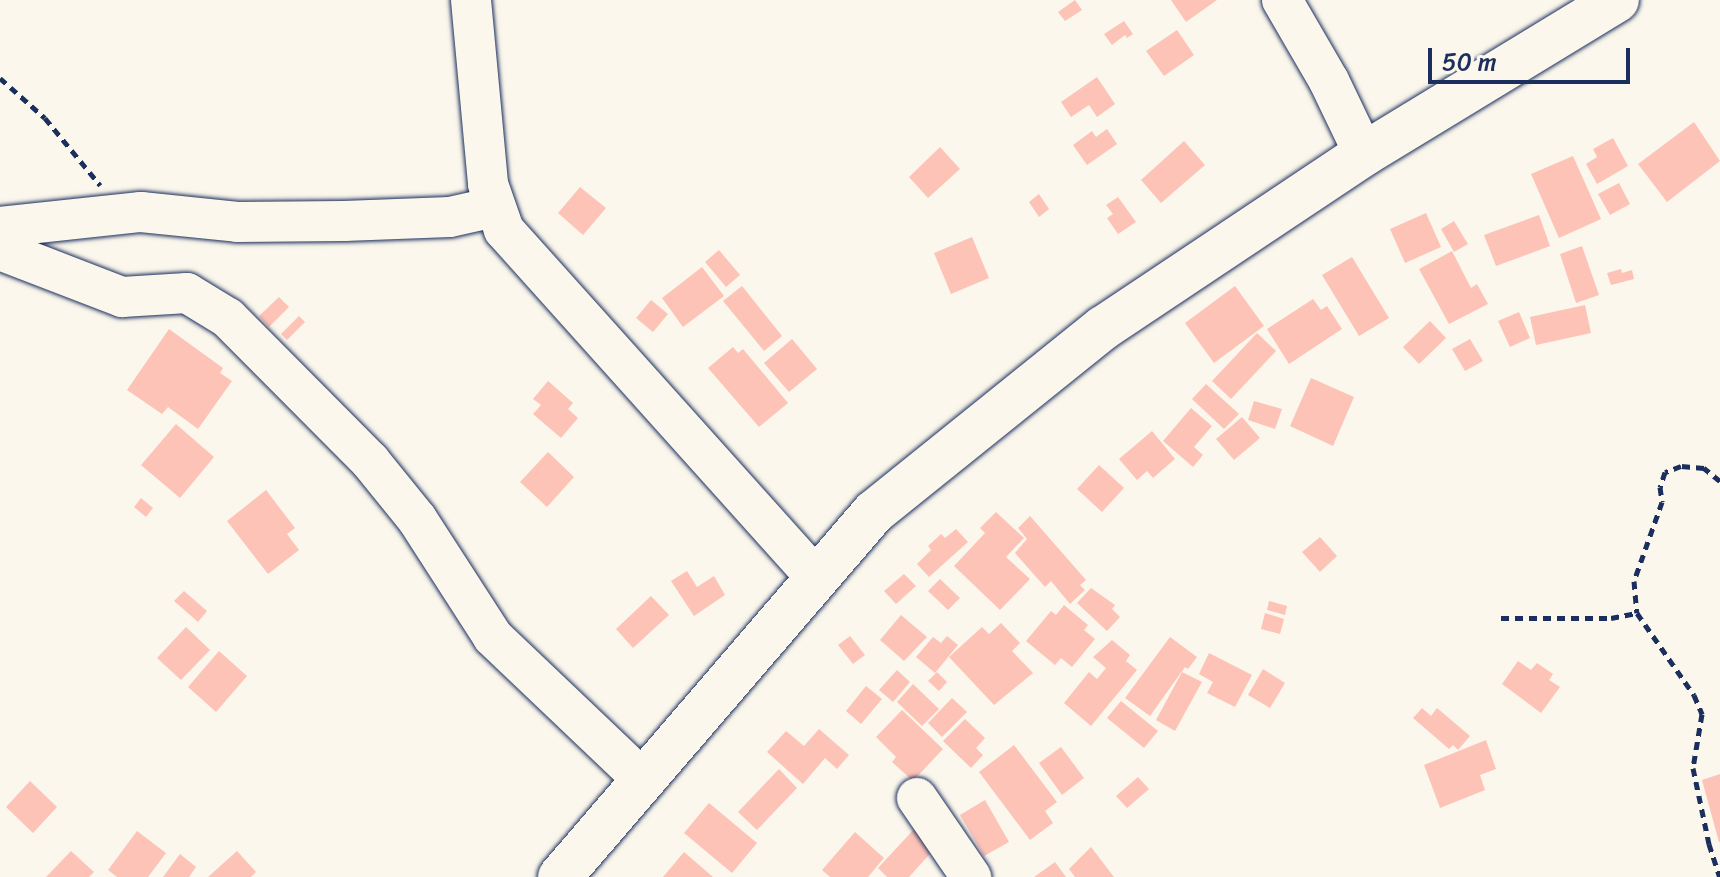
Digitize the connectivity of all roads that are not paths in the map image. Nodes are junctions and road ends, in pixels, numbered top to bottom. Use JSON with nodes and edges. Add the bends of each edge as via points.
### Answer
{"nodes":[{"id":1,"x":471,"y":0,"type":"edge"},
{"id":2,"x":1282,"y":0,"type":"edge"},
{"id":3,"x":1617,"y":0,"type":"edge"},
{"id":4,"x":1364,"y":154,"type":"junction"},
{"id":5,"x":494,"y":207,"type":"junction"},
{"id":6,"x":0,"y":227,"type":"edge"},
{"id":7,"x":0,"y":250,"type":"edge"},
{"id":8,"x":815,"y":577,"type":"junction"},
{"id":9,"x":642,"y":779,"type":"junction"},
{"id":10,"x":917,"y":798,"type":"dead end"},
{"id":11,"x":560,"y":877,"type":"edge"},
{"id":12,"x":971,"y":877,"type":"edge"}],
"edges":[{"from":1,"to":5,"type":"street","via":[[485,163]]},
{"from":2,"to":4,"type":"street"},
{"from":3,"to":4,"type":"main road"},
{"from":4,"to":8,"type":"main road","via":[[1103,328],[874,512]]},
{"from":5,"to":6,"type":"street","via":[[450,217],[344,221],[237,222],[124,213]]},
{"from":5,"to":8,"type":"street","via":[[520,252]]},
{"from":7,"to":9,"type":"street","via":[[122,297],[187,293],[228,318],[370,461],[417,519],[493,637]]},
{"from":8,"to":9,"type":"main road"},
{"from":9,"to":11,"type":"main road"},
{"from":10,"to":12,"type":"street"}]}
